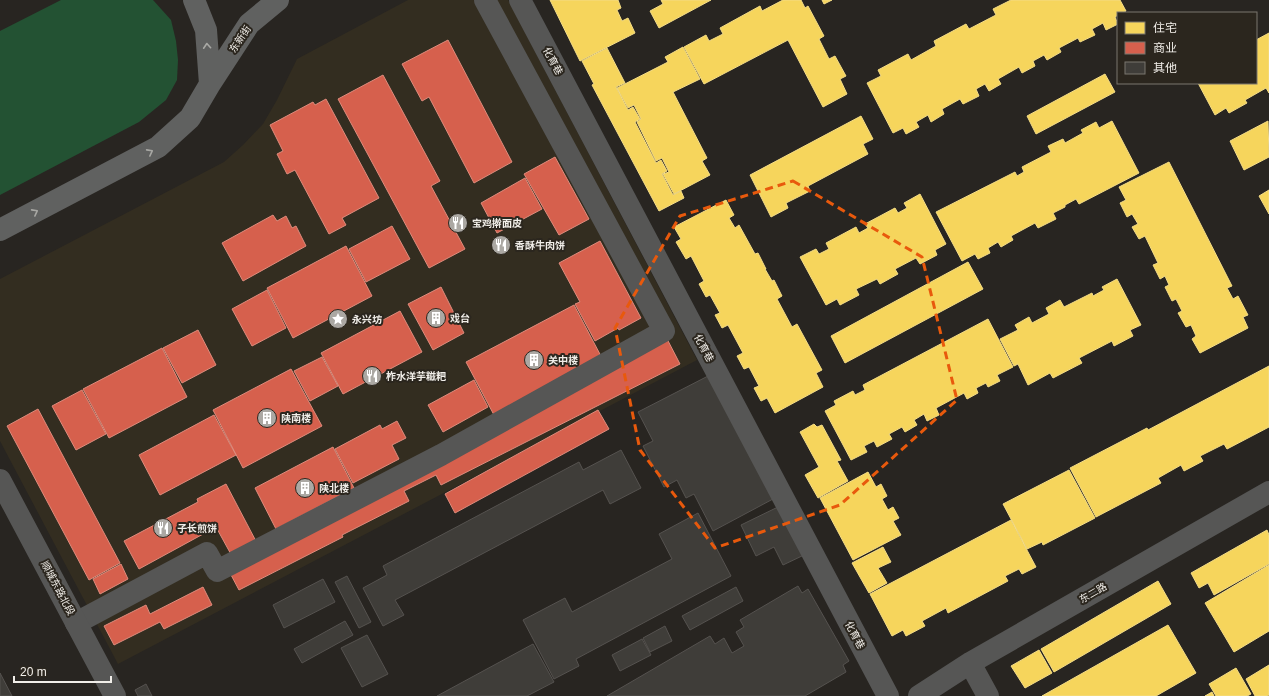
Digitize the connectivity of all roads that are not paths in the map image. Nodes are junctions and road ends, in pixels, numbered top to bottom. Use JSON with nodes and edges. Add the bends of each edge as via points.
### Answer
{"nodes":[{"id":1,"x":194,"y":0,"type":"edge"},
{"id":2,"x":278,"y":0,"type":"edge"},
{"id":3,"x":485,"y":0,"type":"edge"},
{"id":4,"x":520,"y":0,"type":"edge"},
{"id":5,"x":210,"y":84,"type":"junction"},
{"id":6,"x":0,"y":230,"type":"edge"},
{"id":7,"x":0,"y":480,"type":"edge"},
{"id":8,"x":1269,"y":492,"type":"edge"},
{"id":9,"x":76,"y":623,"type":"junction"},
{"id":10,"x":970,"y":663,"type":"junction"},
{"id":11,"x":115,"y":696,"type":"edge"},
{"id":12,"x":888,"y":696,"type":"edge"},
{"id":13,"x":919,"y":696,"type":"edge"},
{"id":14,"x":988,"y":696,"type":"edge"}],
"edges":[{"from":5,"to":1,"type":"main road","one_way":true,"via":[[206,30]]},
{"from":2,"to":5,"type":"main road","name":"东新街","via":[[249,24]]},
{"from":3,"to":9,"type":"street","via":[[664,331],[441,455],[217,571],[207,553]]},
{"from":4,"to":12,"type":"street","name":"化育巷"},
{"from":6,"to":5,"type":"main road","name":"东新街","one_way":true,"via":[[158,147],[190,118]]},
{"from":7,"to":9,"type":"street","name":"顺城东路北段"},
{"from":8,"to":10,"type":"street","name":"东二路"},
{"from":9,"to":11,"type":"street","name":"顺城东路北段"},
{"from":10,"to":13,"type":"street","name":"东二路"},
{"from":10,"to":14,"type":"street"}]}
